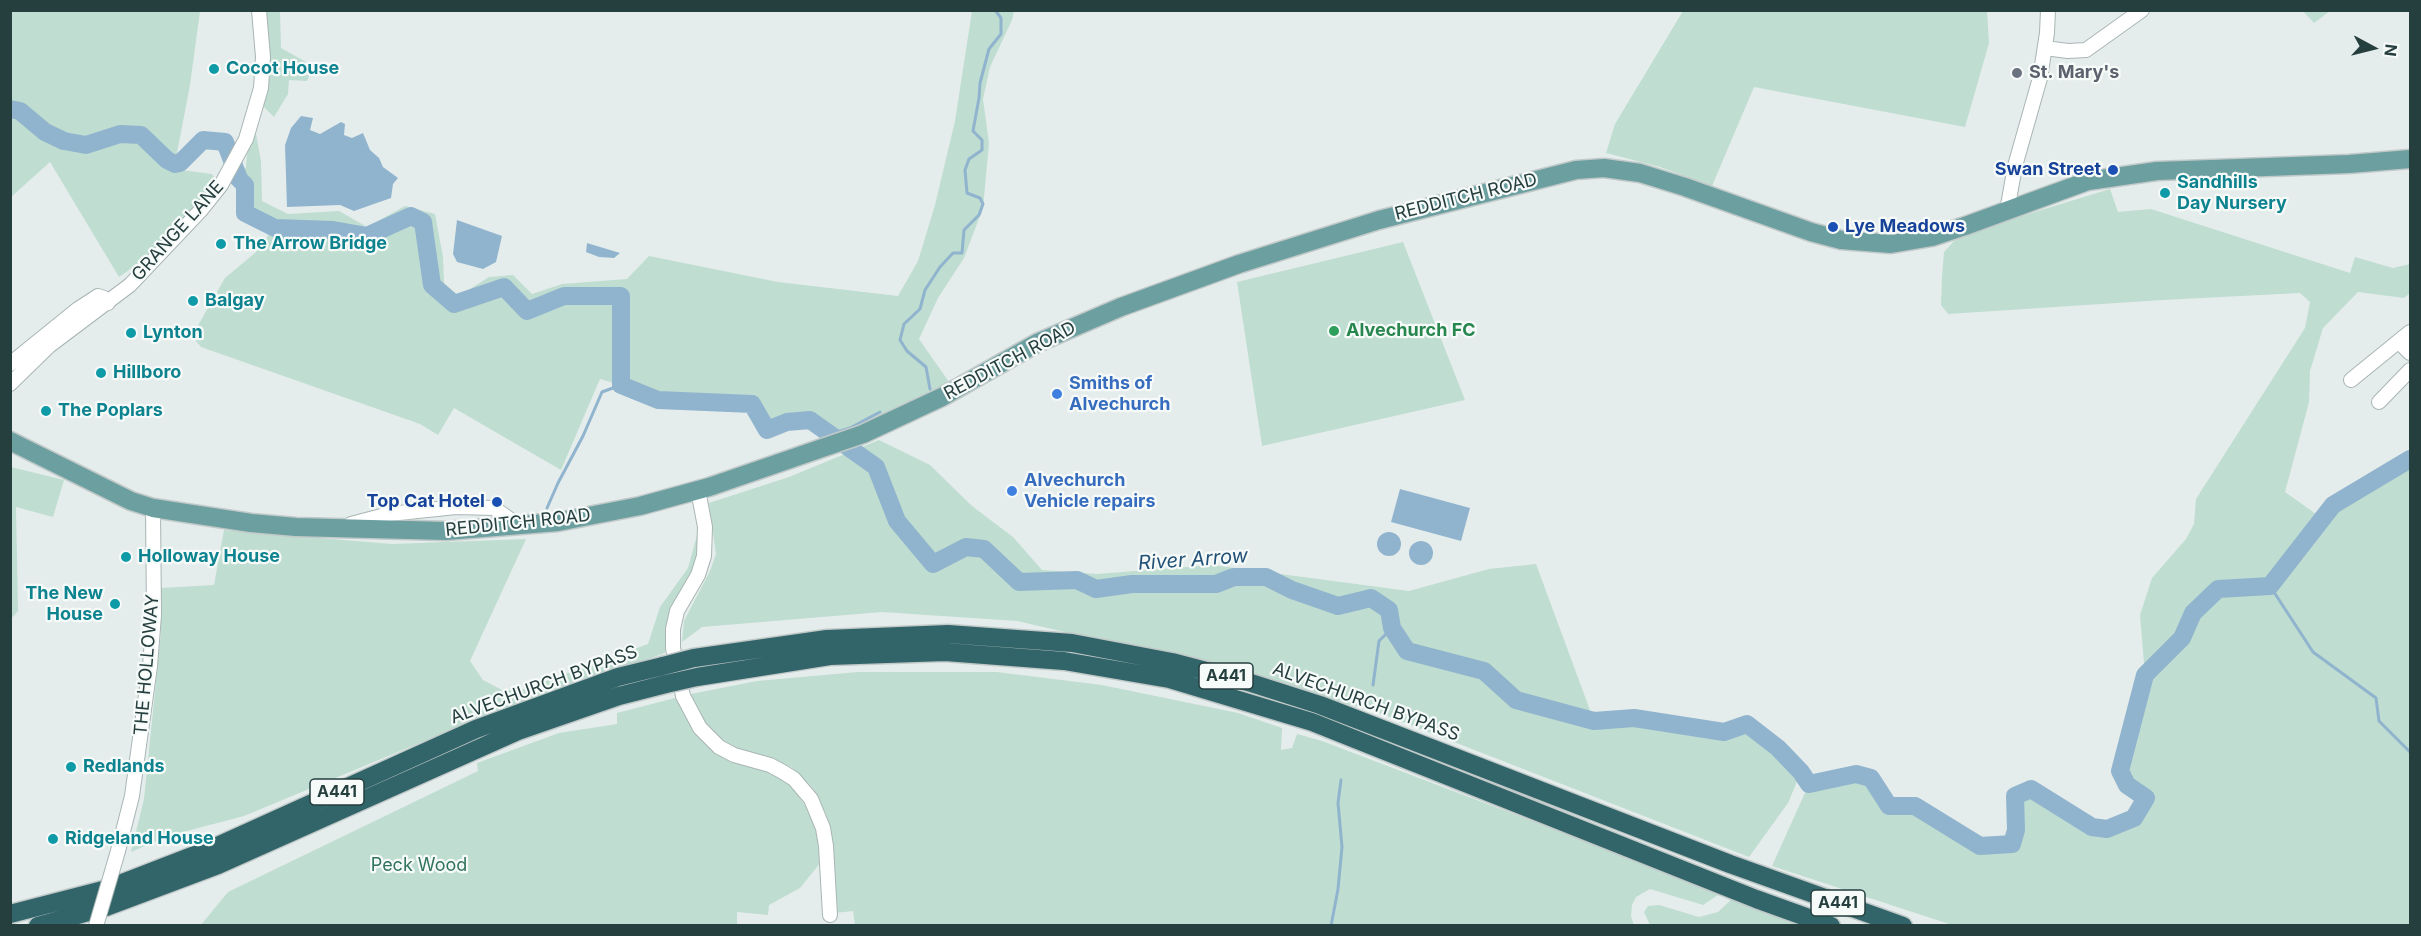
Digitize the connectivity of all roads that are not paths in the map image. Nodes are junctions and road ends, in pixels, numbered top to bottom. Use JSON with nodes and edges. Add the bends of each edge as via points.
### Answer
{"nodes":[{"id":1,"x":259,"y":10,"type":"edge"},
{"id":2,"x":2048,"y":10,"type":"edge"},
{"id":3,"x":2142,"y":10,"type":"edge"},
{"id":4,"x":2045,"y":48,"type":"junction"},
{"id":5,"x":2410,"y":159,"type":"edge"},
{"id":6,"x":2007,"y":211,"type":"junction"},
{"id":7,"x":108,"y":303,"type":"junction"},
{"id":8,"x":2410,"y":332,"type":"edge"},
{"id":9,"x":2399,"y":342,"type":"junction"},
{"id":10,"x":2410,"y":354,"type":"edge"},
{"id":11,"x":10,"y":364,"type":"edge"},
{"id":12,"x":2410,"y":370,"type":"edge"},
{"id":13,"x":2351,"y":380,"type":"dead end"},
{"id":14,"x":10,"y":384,"type":"edge"},
{"id":15,"x":2379,"y":402,"type":"dead end"},
{"id":16,"x":10,"y":441,"type":"edge"},
{"id":17,"x":698,"y":490,"type":"junction"},
{"id":18,"x":153,"y":508,"type":"junction"},
{"id":19,"x":10,"y":914,"type":"edge"},
{"id":20,"x":830,"y":915,"type":"dead end"},
{"id":21,"x":38,"y":926,"type":"edge"},
{"id":22,"x":96,"y":926,"type":"edge"},
{"id":23,"x":1831,"y":926,"type":"edge"},
{"id":24,"x":1903,"y":926,"type":"edge"}],
"edges":[{"from":1,"to":7,"type":"street","name":"GRANGE LANE","via":[[261,88],[252,122],[229,174],[201,210]]},
{"from":2,"to":4,"type":"street"},
{"from":3,"to":4,"type":"street","via":[[2085,50]]},
{"from":4,"to":6,"type":"street"},
{"from":5,"to":6,"type":"main road","via":[[2157,171],[2088,182]]},
{"from":6,"to":17,"type":"main road","name":"REDDITCH ROAD","via":[[1932,237],[1866,244],[1811,232],[1640,173],[1604,168],[1576,170],[1379,220],[1171,288],[1037,343],[942,397],[863,434]]},
{"from":7,"to":11,"type":"street","via":[[98,296]]},
{"from":7,"to":14,"type":"street","name":"GRANGE LANE","via":[[49,346]]},
{"from":8,"to":9,"type":"street"},
{"from":9,"to":10,"type":"street"},
{"from":9,"to":13,"type":"street"},
{"from":12,"to":15,"type":"street"},
{"from":16,"to":18,"type":"main road","name":"REDDITCH ROAD","via":[[111,493]]},
{"from":17,"to":18,"type":"main road","name":"REDDITCH ROAD","via":[[558,522],[446,531],[251,523]]},
{"from":17,"to":20,"type":"street","via":[[705,527],[704,556],[677,611],[673,629],[683,696],[700,728],[719,747],[783,772],[811,799],[826,846]]},
{"from":18,"to":22,"type":"street","name":"THE HOLLOWAY","bridge":true,"via":[[154,615],[150,666],[132,796]]},
{"from":19,"to":24,"type":"highway","name":"ALVECHURCH BYPASS","number":"A441","bridge":true,"via":[[107,889],[213,848],[485,725],[618,677],[694,658],[827,639],[948,634],[1072,643],[1248,682],[1320,705],[1730,864]]},
{"from":21,"to":23,"type":"highway","name":"ALVECHURCH BYPASS","number":"A441","bridge":true,"via":[[106,907],[218,865],[518,731],[619,696],[729,670],[830,656],[945,652],[1064,661],[1168,679],[1312,722]]}]}
